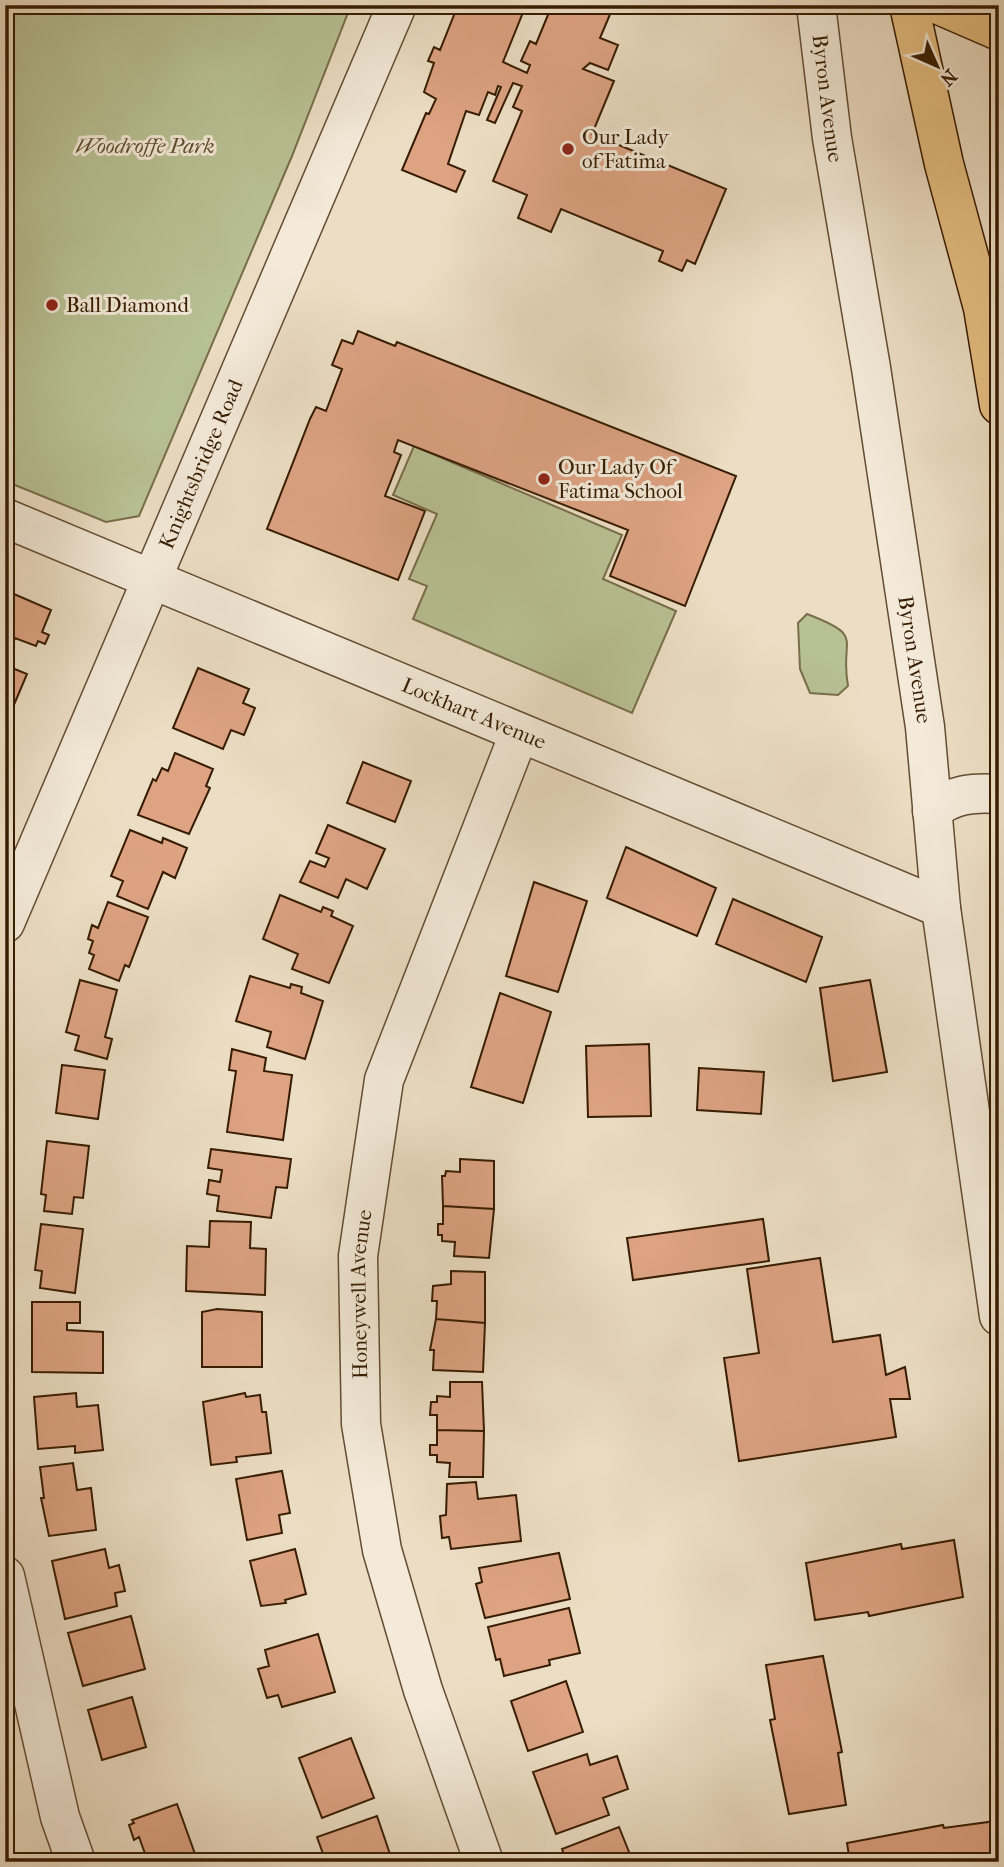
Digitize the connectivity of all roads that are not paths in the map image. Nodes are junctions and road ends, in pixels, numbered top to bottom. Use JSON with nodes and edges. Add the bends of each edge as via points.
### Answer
{"nodes":[{"id":1,"x":397,"y":5,"type":"edge"},
{"id":2,"x":816,"y":5,"type":"edge"},
{"id":3,"x":909,"y":5,"type":"edge"},
{"id":4,"x":939,"y":5,"type":"edge"},
{"id":5,"x":999,"y":31,"type":"edge"},
{"id":6,"x":999,"y":405,"type":"edge"},
{"id":7,"x":5,"y":518,"type":"edge"},
{"id":8,"x":152,"y":578,"type":"junction"},
{"id":9,"x":519,"y":734,"type":"junction"},
{"id":10,"x":999,"y":794,"type":"edge"},
{"id":11,"x":932,"y":811,"type":"junction"},
{"id":12,"x":941,"y":908,"type":"junction"},
{"id":13,"x":5,"y":923,"type":"edge"},
{"id":14,"x":999,"y":1316,"type":"edge"},
{"id":15,"x":5,"y":1576,"type":"edge"},
{"id":16,"x":76,"y":1862,"type":"edge"},
{"id":17,"x":484,"y":1862,"type":"edge"}],
"edges":[{"from":1,"to":8,"type":"street","name":"Knightsbridge Road"},
{"from":2,"to":11,"type":"street","name":"Byron Avenue","via":[[832,138],[923,714]]},
{"from":3,"to":6,"type":"main road","via":[[943,164],[983,308]]},
{"from":4,"to":5,"type":"main road"},
{"from":7,"to":8,"type":"street","name":"Lockhart Avenue"},
{"from":8,"to":9,"type":"street","name":"Lockhart Avenue"},
{"from":8,"to":13,"type":"street","name":"Knightsbridge Road"},
{"from":9,"to":12,"type":"street","name":"Lockhart Avenue"},
{"from":9,"to":17,"type":"street","name":"Honeywell Avenue","via":[[384,1080],[358,1256],[360,1424],[382,1550],[423,1690]]},
{"from":10,"to":11,"type":"street","via":[[959,796]]},
{"from":11,"to":12,"type":"street","name":"Byron Avenue"},
{"from":12,"to":14,"type":"street","name":"Byron Avenue"},
{"from":15,"to":16,"type":"street","via":[[60,1817]]}]}
